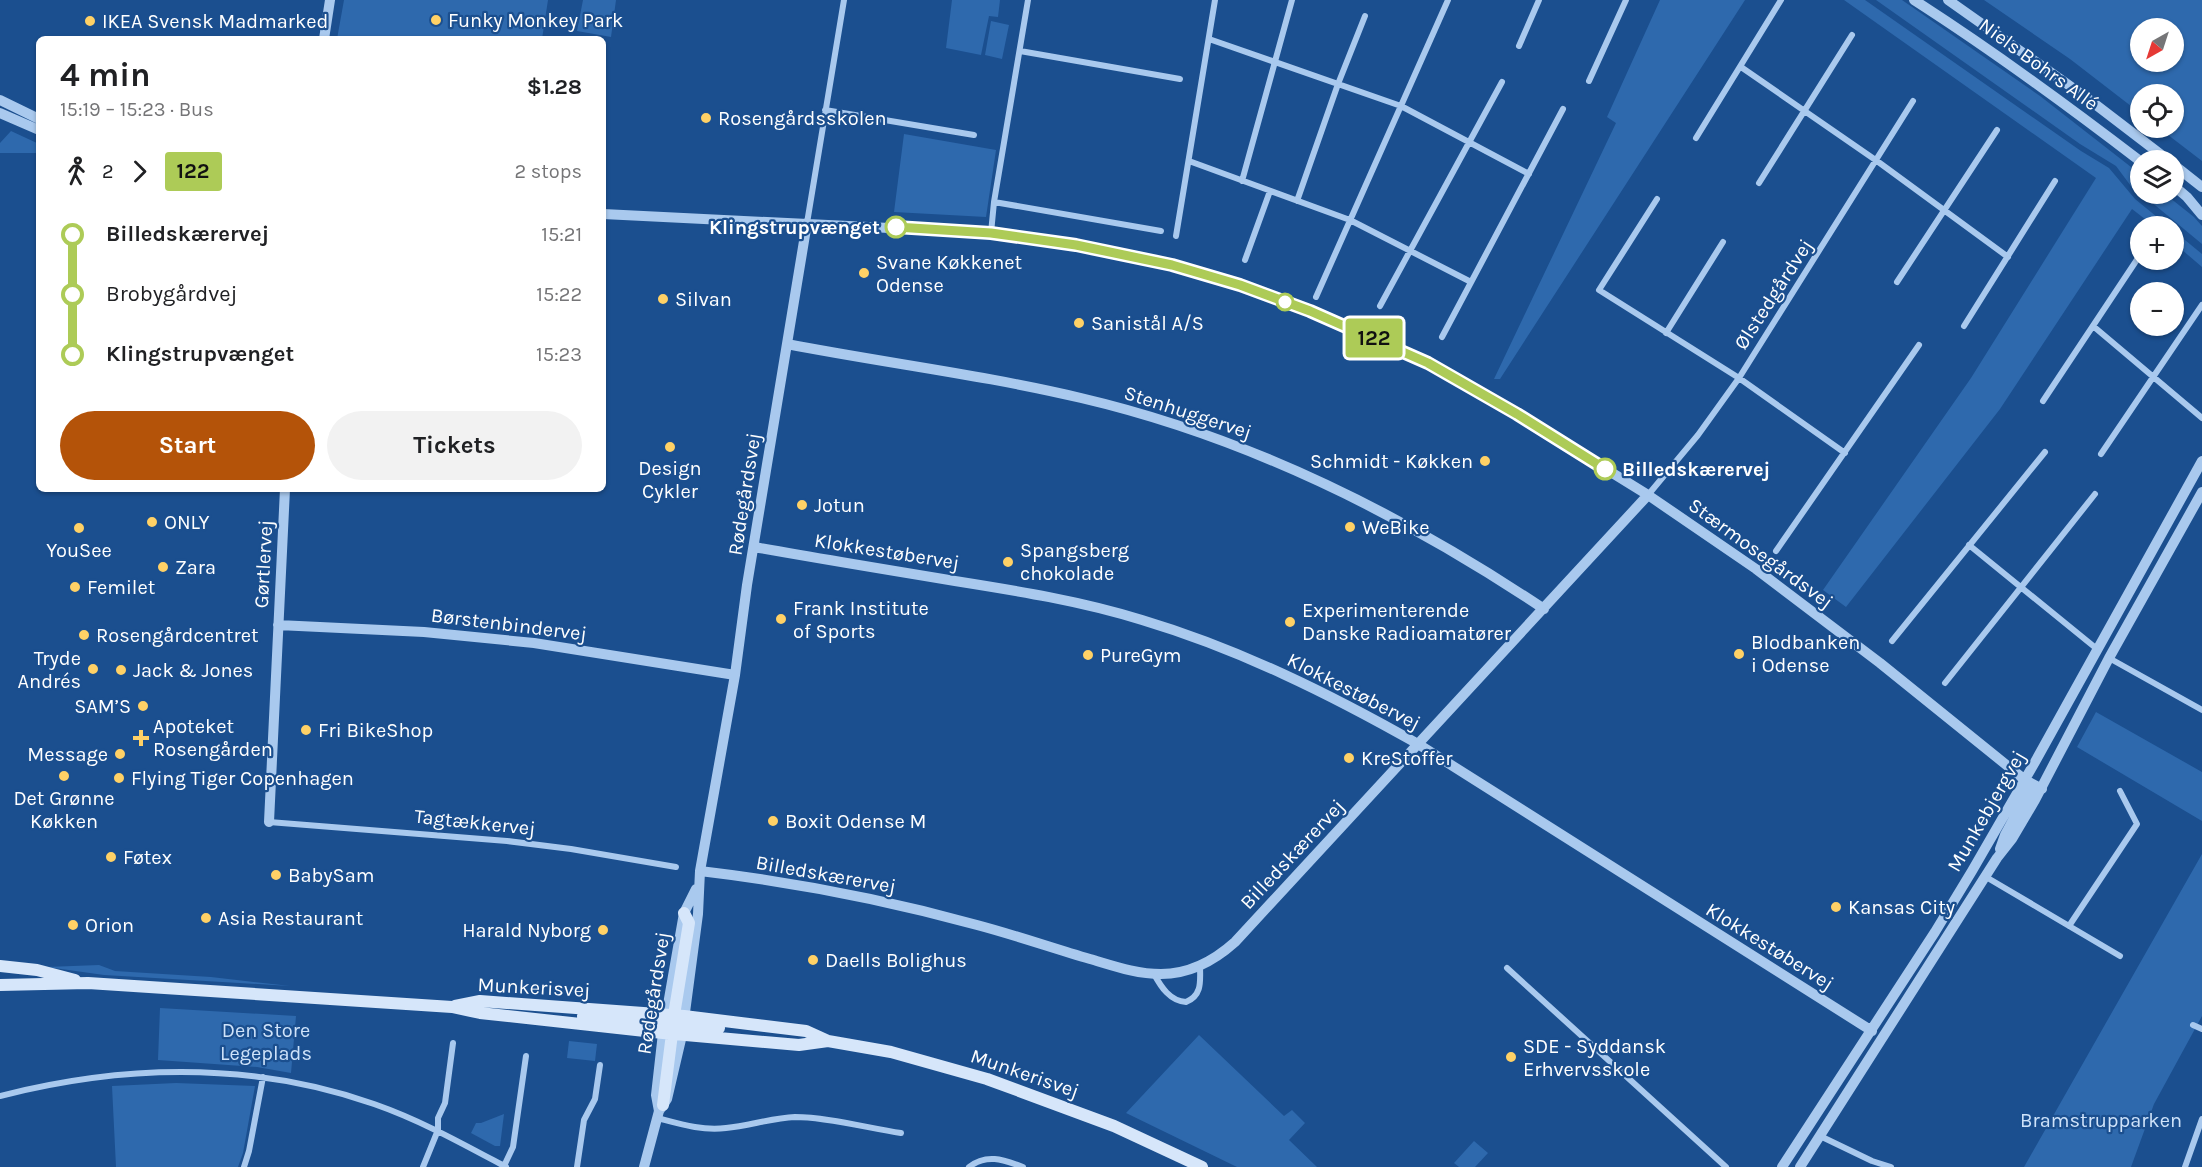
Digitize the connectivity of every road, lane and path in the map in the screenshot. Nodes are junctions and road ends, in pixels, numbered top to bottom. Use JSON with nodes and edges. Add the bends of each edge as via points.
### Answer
{"nodes":[{"id":1,"x":330,"y":0,"type":"edge"},
{"id":2,"x":844,"y":0,"type":"edge"},
{"id":3,"x":1028,"y":0,"type":"edge"},
{"id":4,"x":1215,"y":0,"type":"edge"},
{"id":5,"x":1292,"y":0,"type":"edge"},
{"id":6,"x":1448,"y":0,"type":"edge"},
{"id":7,"x":1539,"y":0,"type":"edge"},
{"id":8,"x":1625,"y":0,"type":"edge"},
{"id":9,"x":1781,"y":0,"type":"edge"},
{"id":10,"x":1914,"y":0,"type":"edge"},
{"id":11,"x":1948,"y":0,"type":"edge"},
{"id":12,"x":1365,"y":16,"type":"dead end"},
{"id":13,"x":1852,"y":35,"type":"dead end"},
{"id":14,"x":324,"y":36,"type":"edge"},
{"id":15,"x":1209,"y":39,"type":"junction"},
{"id":16,"x":1519,"y":46,"type":"dead end"},
{"id":17,"x":1020,"y":51,"type":"junction"},
{"id":18,"x":1274,"y":62,"type":"junction"},
{"id":19,"x":1741,"y":67,"type":"junction"},
{"id":20,"x":1180,"y":79,"type":"dead end"},
{"id":21,"x":1589,"y":81,"type":"dead end"},
{"id":22,"x":1502,"y":82,"type":"dead end"},
{"id":23,"x":1338,"y":84,"type":"junction"},
{"id":24,"x":1913,"y":101,"type":"dead end"},
{"id":25,"x":1401,"y":106,"type":"junction"},
{"id":26,"x":1,"y":107,"type":"edge"},
{"id":27,"x":1563,"y":109,"type":"dead end"},
{"id":28,"x":825,"y":110,"type":"junction"},
{"id":29,"x":1805,"y":111,"type":"junction"},
{"id":30,"x":36,"y":118,"type":"edge"},
{"id":31,"x":36,"y":128,"type":"edge"},
{"id":32,"x":1997,"y":130,"type":"dead end"},
{"id":33,"x":974,"y":135,"type":"dead end"},
{"id":34,"x":1696,"y":138,"type":"dead end"},
{"id":35,"x":1469,"y":142,"type":"junction"},
{"id":36,"x":2155,"y":150,"type":"edge"},
{"id":37,"x":2130,"y":153,"type":"edge"},
{"id":38,"x":1189,"y":161,"type":"junction"},
{"id":39,"x":1877,"y":161,"type":"junction"},
{"id":40,"x":2184,"y":173,"type":"edge"},
{"id":41,"x":1529,"y":174,"type":"junction"},
{"id":42,"x":1242,"y":181,"type":"junction"},
{"id":43,"x":2055,"y":181,"type":"dead end"},
{"id":44,"x":1759,"y":183,"type":"dead end"},
{"id":45,"x":2202,"y":187,"type":"edge"},
{"id":46,"x":1270,"y":191,"type":"junction"},
{"id":47,"x":2184,"y":194,"type":"edge"},
{"id":48,"x":2187,"y":197,"type":"junction"},
{"id":49,"x":1656,"y":199,"type":"dead end"},
{"id":50,"x":1297,"y":201,"type":"junction"},
{"id":51,"x":994,"y":202,"type":"junction"},
{"id":52,"x":2202,"y":208,"type":"edge"},
{"id":53,"x":1944,"y":210,"type":"junction"},
{"id":54,"x":606,"y":214,"type":"edge"},
{"id":55,"x":2202,"y":215,"type":"edge"},
{"id":56,"x":1350,"y":220,"type":"junction"},
{"id":57,"x":807,"y":224,"type":"junction"},
{"id":58,"x":1161,"y":231,"type":"dead end"},
{"id":59,"x":991,"y":233,"type":"junction"},
{"id":60,"x":1176,"y":236,"type":"dead end"},
{"id":61,"x":1723,"y":242,"type":"dead end"},
{"id":62,"x":1410,"y":251,"type":"junction"},
{"id":63,"x":2008,"y":257,"type":"junction"},
{"id":64,"x":1245,"y":260,"type":"dead end"},
{"id":65,"x":2130,"y":270,"type":"edge"},
{"id":66,"x":1471,"y":282,"type":"junction"},
{"id":67,"x":1897,"y":282,"type":"dead end"},
{"id":68,"x":1316,"y":297,"type":"dead end"},
{"id":69,"x":2202,"y":305,"type":"edge"},
{"id":70,"x":1380,"y":306,"type":"dead end"},
{"id":71,"x":1964,"y":326,"type":"dead end"},
{"id":72,"x":2093,"y":326,"type":"junction"},
{"id":73,"x":1666,"y":333,"type":"junction"},
{"id":74,"x":1442,"y":337,"type":"dead end"},
{"id":75,"x":787,"y":344,"type":"junction"},
{"id":76,"x":1918,"y":345,"type":"dead end"},
{"id":77,"x":2153,"y":377,"type":"junction"},
{"id":78,"x":1738,"y":378,"type":"junction"},
{"id":79,"x":2043,"y":401,"type":"dead end"},
{"id":80,"x":2202,"y":418,"type":"edge"},
{"id":81,"x":2045,"y":452,"type":"dead end"},
{"id":82,"x":1845,"y":453,"type":"junction"},
{"id":83,"x":2101,"y":454,"type":"dead end"},
{"id":84,"x":2202,"y":461,"type":"edge"},
{"id":85,"x":285,"y":492,"type":"edge"},
{"id":86,"x":2202,"y":492,"type":"edge"},
{"id":87,"x":2096,"y":494,"type":"dead end"},
{"id":88,"x":1648,"y":495,"type":"junction"},
{"id":89,"x":1969,"y":545,"type":"junction"},
{"id":90,"x":754,"y":547,"type":"junction"},
{"id":91,"x":1776,"y":551,"type":"dead end"},
{"id":92,"x":2021,"y":588,"type":"junction"},
{"id":93,"x":1544,"y":609,"type":"junction"},
{"id":94,"x":278,"y":625,"type":"junction"},
{"id":95,"x":1892,"y":641,"type":"dead end"},
{"id":96,"x":2097,"y":649,"type":"junction"},
{"id":97,"x":2109,"y":658,"type":"junction"},
{"id":98,"x":735,"y":675,"type":"junction"},
{"id":99,"x":1945,"y":683,"type":"dead end"},
{"id":100,"x":2202,"y":710,"type":"edge"},
{"id":101,"x":1418,"y":744,"type":"junction"},
{"id":102,"x":2025,"y":780,"type":"junction"},
{"id":103,"x":2042,"y":789,"type":"junction"},
{"id":104,"x":2120,"y":791,"type":"dead end"},
{"id":105,"x":269,"y":822,"type":"joint"},
{"id":106,"x":1997,"y":858,"type":"junction"},
{"id":107,"x":676,"y":867,"type":"dead end"},
{"id":108,"x":699,"y":871,"type":"junction"},
{"id":109,"x":1986,"y":877,"type":"junction"},
{"id":110,"x":698,"y":884,"type":"junction"},
{"id":111,"x":684,"y":913,"type":"joint"},
{"id":112,"x":2069,"y":926,"type":"junction"},
{"id":113,"x":2120,"y":956,"type":"dead end"},
{"id":114,"x":1200,"y":965,"type":"junction"},
{"id":115,"x":0,"y":966,"type":"edge"},
{"id":116,"x":1507,"y":968,"type":"dead end"},
{"id":117,"x":1154,"y":974,"type":"junction"},
{"id":118,"x":88,"y":984,"type":"junction"},
{"id":119,"x":0,"y":985,"type":"edge"},
{"id":120,"x":452,"y":1007,"type":"junction"},
{"id":121,"x":674,"y":1024,"type":"junction"},
{"id":122,"x":2193,"y":1024,"type":"dead end"},
{"id":123,"x":2202,"y":1029,"type":"edge"},
{"id":124,"x":1872,"y":1031,"type":"junction"},
{"id":125,"x":828,"y":1041,"type":"junction"},
{"id":126,"x":453,"y":1043,"type":"dead end"},
{"id":127,"x":526,"y":1056,"type":"dead end"},
{"id":128,"x":600,"y":1065,"type":"dead end"},
{"id":129,"x":263,"y":1077,"type":"junction"},
{"id":130,"x":0,"y":1096,"type":"edge"},
{"id":131,"x":660,"y":1112,"type":"junction"},
{"id":132,"x":2202,"y":1119,"type":"edge"},
{"id":133,"x":438,"y":1130,"type":"junction"},
{"id":134,"x":901,"y":1133,"type":"dead end"},
{"id":135,"x":1820,"y":1136,"type":"junction"},
{"id":136,"x":244,"y":1167,"type":"edge"},
{"id":137,"x":423,"y":1167,"type":"edge"},
{"id":138,"x":505,"y":1167,"type":"edge"},
{"id":139,"x":577,"y":1167,"type":"edge"},
{"id":140,"x":644,"y":1167,"type":"edge"},
{"id":141,"x":969,"y":1167,"type":"edge"},
{"id":142,"x":1023,"y":1167,"type":"edge"},
{"id":143,"x":1202,"y":1167,"type":"edge"},
{"id":144,"x":1726,"y":1167,"type":"edge"},
{"id":145,"x":1782,"y":1167,"type":"edge"},
{"id":146,"x":1800,"y":1167,"type":"edge"},
{"id":147,"x":1891,"y":1167,"type":"edge"},
{"id":148,"x":2185,"y":1167,"type":"edge"}],
"edges":[{"from":1,"to":14,"type":"street"},
{"from":2,"to":28,"type":"street","name":"Rødegårdsvej"},
{"from":3,"to":17,"type":"street"},
{"from":4,"to":15,"type":"street"},
{"from":5,"to":18,"type":"street"},
{"from":6,"to":25,"type":"street"},
{"from":7,"to":16,"type":"street"},
{"from":8,"to":21,"type":"street"},
{"from":9,"to":19,"type":"street"},
{"from":10,"to":37,"type":"street","name":"Niels Bohrs Allé","via":[[1970,36]]},
{"from":11,"to":36,"type":"street","name":"Niels Bohrs Allé"},
{"from":12,"to":23,"type":"street"},
{"from":13,"to":29,"type":"street"},
{"from":15,"to":18,"type":"street"},
{"from":15,"to":38,"type":"street"},
{"from":17,"to":20,"type":"street"},
{"from":17,"to":51,"type":"street"},
{"from":18,"to":23,"type":"street"},
{"from":18,"to":42,"type":"street"},
{"from":19,"to":29,"type":"street"},
{"from":19,"to":34,"type":"street"},
{"from":22,"to":35,"type":"street"},
{"from":23,"to":25,"type":"street"},
{"from":23,"to":50,"type":"street"},
{"from":24,"to":39,"type":"street","name":"Ølstedgårdvej"},
{"from":25,"to":35,"type":"street"},
{"from":25,"to":56,"type":"street"},
{"from":26,"to":30,"type":"street"},
{"from":26,"to":31,"type":"street"},
{"from":27,"to":41,"type":"street"},
{"from":28,"to":33,"type":"street"},
{"from":28,"to":57,"type":"street","name":"Rødegårdsvej"},
{"from":29,"to":39,"type":"street"},
{"from":29,"to":44,"type":"street"},
{"from":32,"to":53,"type":"street"},
{"from":35,"to":41,"type":"street"},
{"from":35,"to":62,"type":"street"},
{"from":38,"to":42,"type":"street"},
{"from":38,"to":60,"type":"street"},
{"from":39,"to":53,"type":"street"},
{"from":39,"to":78,"type":"street","name":"Ølstedgårdvej"},
{"from":40,"to":45,"type":"street"},
{"from":41,"to":66,"type":"street"},
{"from":42,"to":46,"type":"street"},
{"from":43,"to":63,"type":"street"},
{"from":46,"to":50,"type":"street"},
{"from":46,"to":64,"type":"street"},
{"from":47,"to":48,"type":"street"},
{"from":48,"to":52,"type":"street"},
{"from":48,"to":55,"type":"street"},
{"from":49,"to":73,"type":"street","via":[[1599,290]]},
{"from":50,"to":56,"type":"street"},
{"from":51,"to":58,"type":"street"},
{"from":51,"to":59,"type":"street"},
{"from":53,"to":63,"type":"street"},
{"from":53,"to":67,"type":"street"},
{"from":54,"to":57,"type":"street","name":"Stærmosegårdsvej"},
{"from":56,"to":62,"type":"street"},
{"from":56,"to":68,"type":"street"},
{"from":57,"to":59,"type":"street","name":"Stærmosegårdsvej"},
{"from":57,"to":75,"type":"street","name":"Rødegårdsvej"},
{"from":59,"to":88,"type":"street","name":"Stærmosegårdsvej","via":[[1172,265],[1310,311],[1428,363]]},
{"from":61,"to":73,"type":"street"},
{"from":62,"to":66,"type":"street"},
{"from":62,"to":70,"type":"street"},
{"from":63,"to":71,"type":"street"},
{"from":65,"to":72,"type":"street"},
{"from":66,"to":74,"type":"street"},
{"from":69,"to":77,"type":"street"},
{"from":72,"to":77,"type":"street"},
{"from":72,"to":79,"type":"street"},
{"from":73,"to":78,"type":"street"},
{"from":75,"to":90,"type":"street","name":"Rødegårdsvej"},
{"from":75,"to":93,"type":"street","name":"Stenhuggervej","via":[[1051,391],[1212,437],[1377,508],[1479,566]]},
{"from":76,"to":82,"type":"street"},
{"from":77,"to":80,"type":"street"},
{"from":77,"to":83,"type":"street"},
{"from":78,"to":82,"type":"street"},
{"from":78,"to":88,"type":"street","name":"Ølstedgårdvej","via":[[1698,435]]},
{"from":81,"to":89,"type":"street"},
{"from":82,"to":91,"type":"street"},
{"from":84,"to":96,"type":"street","name":"Munkebjergvej"},
{"from":85,"to":94,"type":"street","name":"Gørtlervej"},
{"from":86,"to":97,"type":"street","name":"Munkebjergvej"},
{"from":87,"to":92,"type":"street"},
{"from":88,"to":93,"type":"street","name":"Billedskærervej"},
{"from":88,"to":102,"type":"street","name":"Stærmosegårdsvej","via":[[1756,569],[1881,663]]},
{"from":89,"to":92,"type":"street"},
{"from":89,"to":95,"type":"street"},
{"from":90,"to":98,"type":"street","name":"Rødegårdsvej"},
{"from":90,"to":101,"type":"street","name":"Klokkestøbervej","via":[[1026,592],[1140,619],[1220,646],[1282,673]]},
{"from":92,"to":96,"type":"street"},
{"from":92,"to":99,"type":"street"},
{"from":93,"to":101,"type":"street","name":"Billedskærervej"},
{"from":94,"to":98,"type":"street","name":"Børstenbindervej","via":[[534,643]]},
{"from":94,"to":105,"type":"street","name":"Gørtlervej"},
{"from":96,"to":102,"type":"street","name":"Munkebjergvej"},
{"from":97,"to":100,"type":"street"},
{"from":97,"to":103,"type":"street","name":"Munkebjergvej"},
{"from":98,"to":108,"type":"street","name":"Rødegårdsvej"},
{"from":101,"to":114,"type":"street","name":"Billedskærervej","via":[[1235,942]]},
{"from":101,"to":124,"type":"street","name":"Klokkestøbervej"},
{"from":102,"to":103,"type":"street","name":"Stærmosegårdsvej"},
{"from":102,"to":106,"type":"street","via":[[2031,787]]},
{"from":102,"to":124,"type":"street","name":"Munkebjergvej"},
{"from":103,"to":106,"type":"street","name":"Munkebjergvej"},
{"from":104,"to":112,"type":"street","via":[[2137,824]]},
{"from":105,"to":107,"type":"street","name":"Tagtækkervej","via":[[543,845]]},
{"from":106,"to":109,"type":"street","name":"Munkebjergvej"},
{"from":108,"to":110,"type":"street","name":"Rødegårdsvej"},
{"from":108,"to":117,"type":"street","name":"Billedskærervej","via":[[919,909],[1129,971]]},
{"from":109,"to":112,"type":"street","name":"Munkebjergvej"},
{"from":109,"to":135,"type":"street","name":"Munkebjergvej"},
{"from":110,"to":111,"type":"street","name":"Rødegårdsvej"},
{"from":110,"to":121,"type":"street","name":"Rødegårdsvej","via":[[698,914]]},
{"from":111,"to":121,"type":"main road","via":[[689,923]]},
{"from":112,"to":113,"type":"street","name":"Munkebjergvej"},
{"from":114,"to":117,"type":"street","name":"Billedskærervej","via":[[1176,973]]},
{"from":114,"to":117,"type":"street","via":[[1198,994],[1186,1002],[1167,993]]},
{"from":115,"to":118,"type":"main road","name":"Munkerisvej","via":[[37,970]]},
{"from":116,"to":144,"type":"street"},
{"from":118,"to":119,"type":"main road","name":"Munkerisvej"},
{"from":118,"to":120,"type":"main road","name":"Munkerisvej"},
{"from":120,"to":121,"type":"main road","name":"Munkerisvej","via":[[542,1020]]},
{"from":120,"to":121,"type":"main road","name":"Munkerisvej","via":[[480,1000]]},
{"from":121,"to":125,"type":"main road","name":"Munkerisvej","via":[[800,1045]]},
{"from":121,"to":125,"type":"main road","name":"Munkerisvej","via":[[779,1028],[806,1031]]},
{"from":121,"to":131,"type":"main road"},
{"from":122,"to":123,"type":"street"},
{"from":124,"to":145,"type":"street","name":"Munkebjergvej"},
{"from":125,"to":143,"type":"main road","name":"Munkerisvej","via":[[891,1052],[987,1079],[1114,1126]]},
{"from":126,"to":133,"type":"street"},
{"from":127,"to":138,"type":"street","via":[[513,1147]]},
{"from":128,"to":139,"type":"street","via":[[595,1099],[584,1120]]},
{"from":129,"to":130,"type":"street","via":[[139,1072],[72,1080]]},
{"from":129,"to":133,"type":"street","via":[[375,1104]]},
{"from":129,"to":136,"type":"street"},
{"from":131,"to":134,"type":"street","via":[[687,1126],[710,1129],[772,1119],[809,1118]]},
{"from":131,"to":140,"type":"street"},
{"from":132,"to":148,"type":"street"},
{"from":133,"to":137,"type":"street"},
{"from":133,"to":138,"type":"street"},
{"from":135,"to":146,"type":"street","name":"Munkebjergvej"},
{"from":135,"to":147,"type":"street"},
{"from":141,"to":142,"type":"street","via":[[986,1158]]}]}
